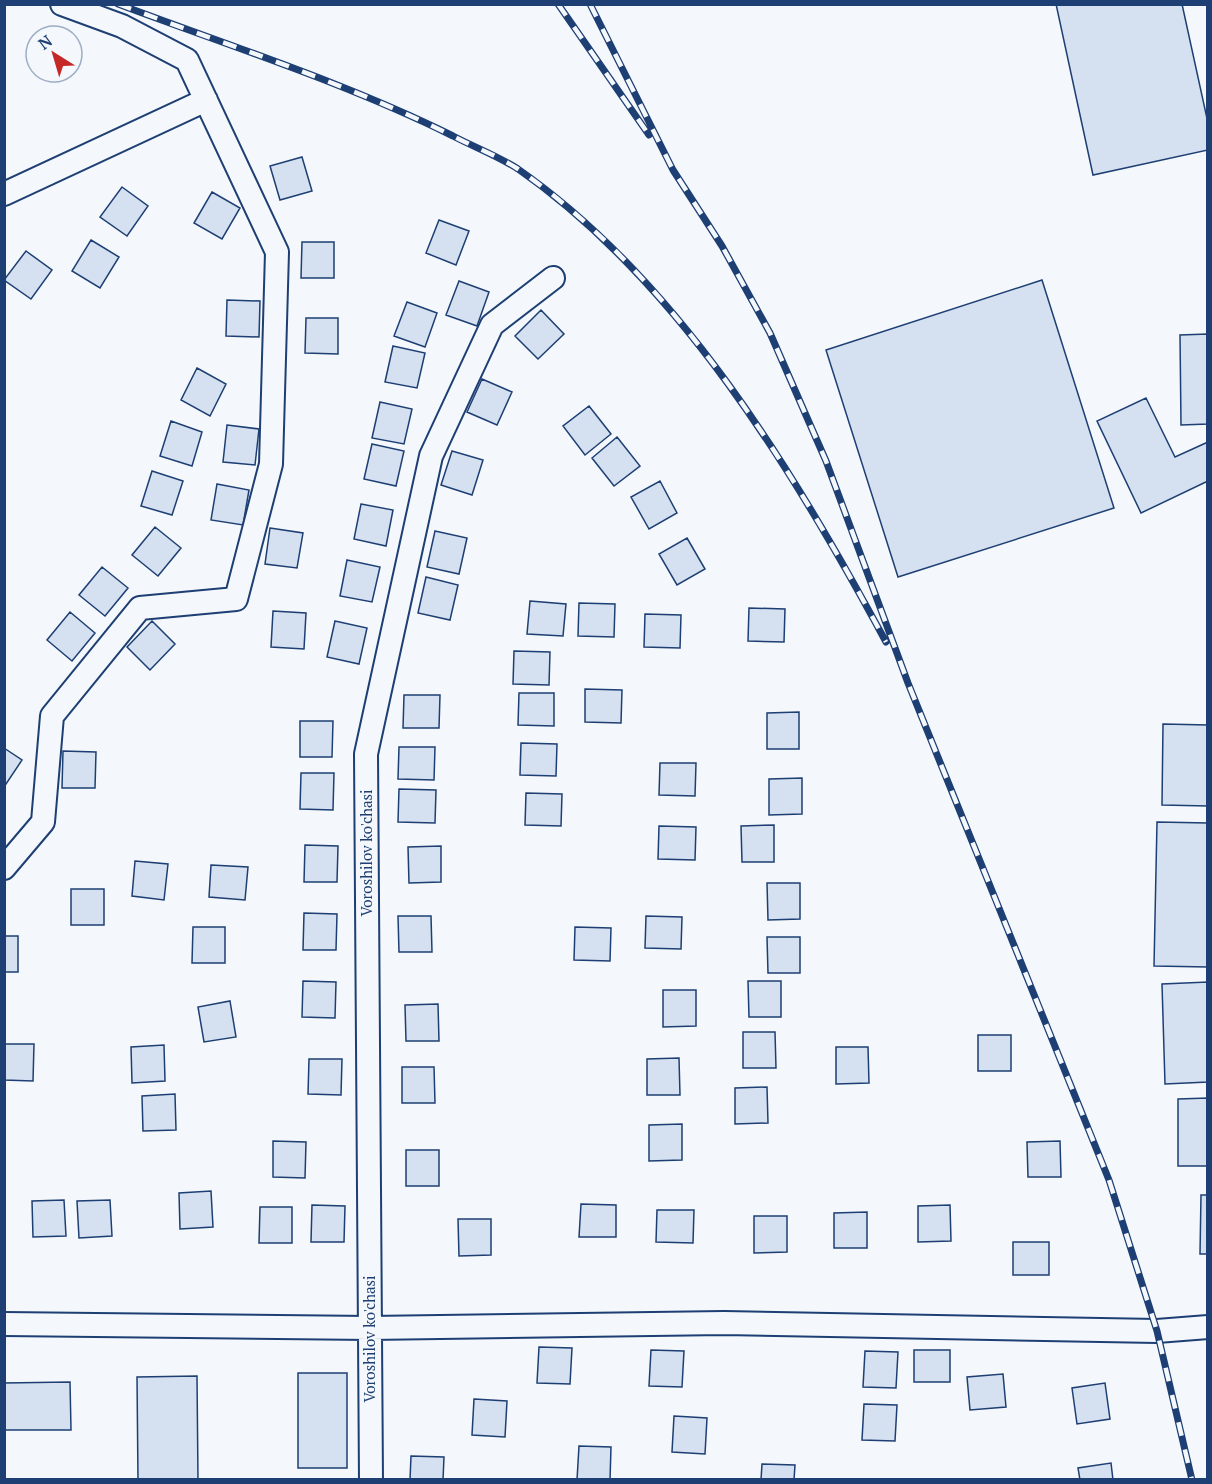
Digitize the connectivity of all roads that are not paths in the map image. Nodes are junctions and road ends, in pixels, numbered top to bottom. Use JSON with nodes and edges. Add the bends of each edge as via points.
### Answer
{"nodes":[{"id":1,"x":62,"y":4,"type":"edge"},
{"id":2,"x":206,"y":100,"type":"junction"},
{"id":3,"x":4,"y":194,"type":"edge"},
{"id":4,"x":553,"y":278,"type":"dead end"},
{"id":5,"x":4,"y":868,"type":"edge"},
{"id":6,"x":4,"y":1324,"type":"edge"},
{"id":7,"x":370,"y":1328,"type":"junction"},
{"id":8,"x":1208,"y":1328,"type":"edge"},
{"id":9,"x":371,"y":1479,"type":"edge"}],
"edges":[{"from":1,"to":2,"type":"street","via":[[122,26],[187,60]]},
{"from":2,"to":3,"type":"street"},
{"from":2,"to":5,"type":"street","via":[[277,252],[271,464],[236,599],[140,608],[52,716],[43,822]]},
{"from":4,"to":7,"type":"street","name":"Voroshilov ko'chasi","via":[[492,325],[430,456],[366,754]]},
{"from":6,"to":7,"type":"street"},
{"from":7,"to":8,"type":"street","via":[[724,1323]]},
{"from":7,"to":9,"type":"street","name":"Voroshilov ko'chasi"}]}
